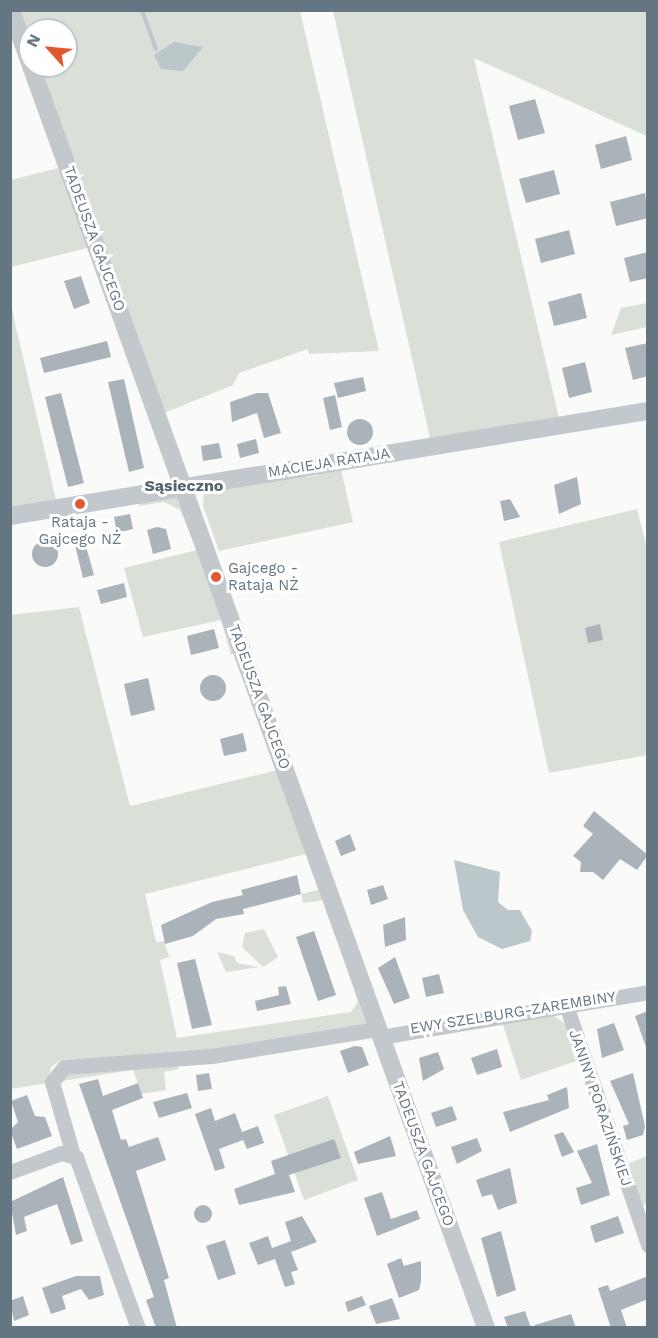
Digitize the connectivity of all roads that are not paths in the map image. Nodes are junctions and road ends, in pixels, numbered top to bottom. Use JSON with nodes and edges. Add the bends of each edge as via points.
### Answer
{"nodes":[{"id":1,"x":11,"y":10,"type":"edge"},
{"id":2,"x":18,"y":29,"type":"edge"},
{"id":3,"x":36,"y":78,"type":"edge"},
{"id":4,"x":648,"y":411,"type":"edge"},
{"id":5,"x":184,"y":486,"type":"junction"},
{"id":6,"x":10,"y":516,"type":"edge"},
{"id":7,"x":648,"y":992,"type":"edge"},
{"id":8,"x":566,"y":1005,"type":"junction"},
{"id":9,"x":379,"y":1033,"type":"junction"},
{"id":10,"x":73,"y":1155,"type":"junction"},
{"id":11,"x":10,"y":1172,"type":"edge"},
{"id":12,"x":648,"y":1245,"type":"edge"},
{"id":13,"x":138,"y":1328,"type":"edge"},
{"id":14,"x":486,"y":1328,"type":"edge"}],
"edges":[{"from":1,"to":2,"type":"street","name":"TADEUSZA GAJCEGO"},
{"from":3,"to":5,"type":"street","name":"TADEUSZA GAJCEGO"},
{"from":4,"to":5,"type":"street","name":"MACIEJA RATAJA"},
{"from":5,"to":6,"type":"street","name":"MACIEJA RATAJA"},
{"from":5,"to":9,"type":"street","name":"TADEUSZA GAJCEGO"},
{"from":7,"to":8,"type":"street","name":"EWY SZELBURG-ZAREMBINY"},
{"from":8,"to":9,"type":"street","name":"EWY SZELBURG-ZAREMBINY"},
{"from":8,"to":12,"type":"street","name":"JANINY PORAZIŃSKIEJ"},
{"from":9,"to":10,"type":"street","name":"EWY SZELBURG-ZAREMBINY","via":[[212,1056],[68,1066],[56,1072],[53,1086]]},
{"from":9,"to":14,"type":"street","name":"TADEUSZA GAJCEGO"},
{"from":10,"to":11,"type":"street","via":[[61,1153]]},
{"from":10,"to":13,"type":"street"}]}
